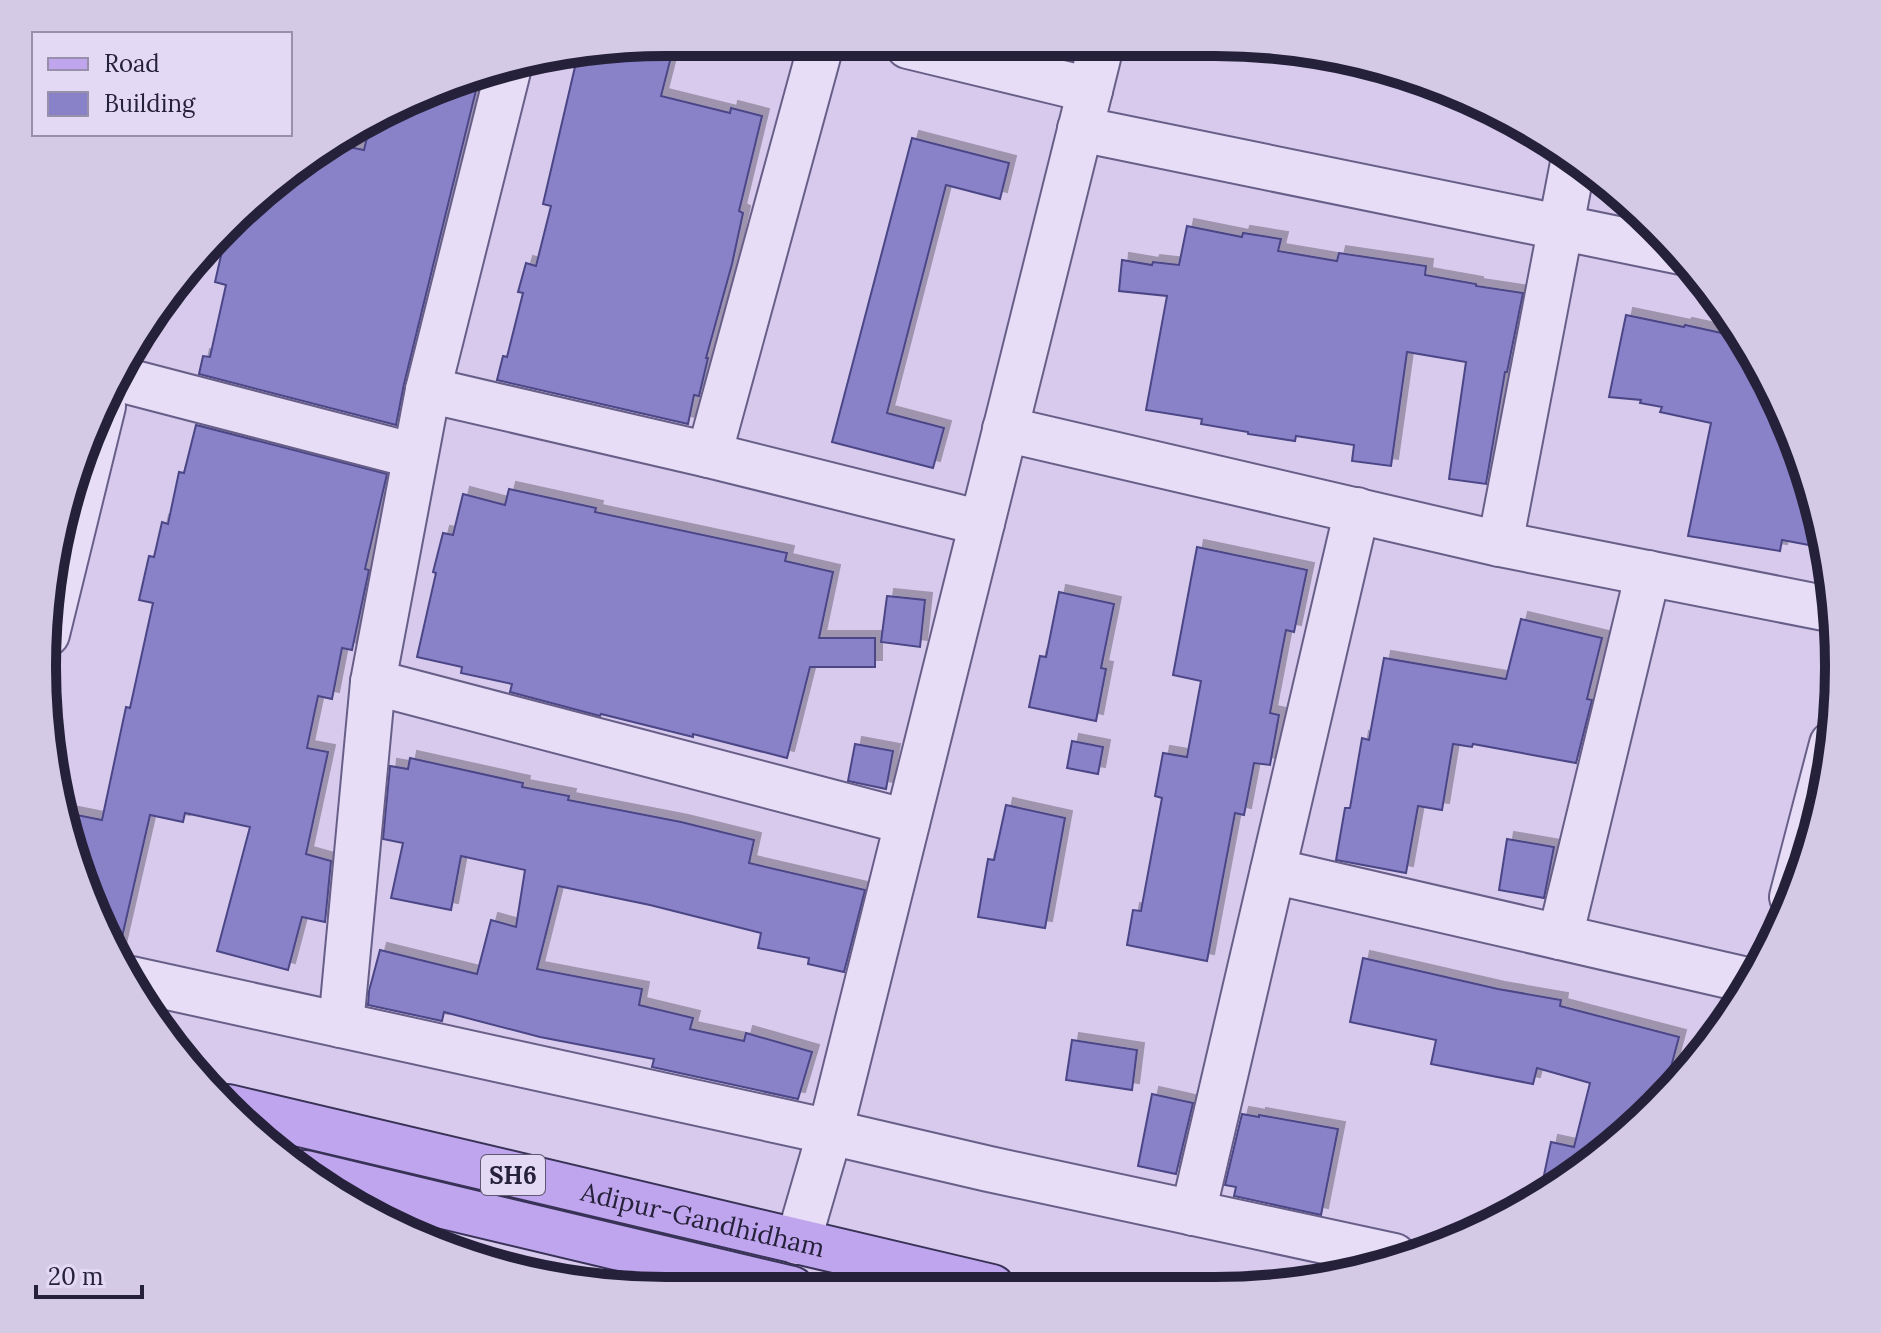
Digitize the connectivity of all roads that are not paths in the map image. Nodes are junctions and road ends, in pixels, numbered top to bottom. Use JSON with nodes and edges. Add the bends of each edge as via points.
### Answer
{"nodes":[{"id":1,"x":818,"y":56,"type":"edge"},
{"id":2,"x":949,"y":56,"type":"edge"},
{"id":3,"x":506,"y":77,"type":"edge"},
{"id":4,"x":1090,"y":90,"type":"edge"},
{"id":5,"x":1571,"y":172,"type":"edge"},
{"id":6,"x":1561,"y":227,"type":"junction"},
{"id":7,"x":1657,"y":247,"type":"edge"},
{"id":8,"x":127,"y":381,"type":"edge"},
{"id":9,"x":428,"y":390,"type":"junction"},
{"id":10,"x":1005,"y":429,"type":"junction"},
{"id":11,"x":709,"y":455,"type":"junction"},
{"id":12,"x":415,"y":456,"type":"junction"},
{"id":13,"x":83,"y":486,"type":"edge"},
{"id":14,"x":1357,"y":510,"type":"junction"},
{"id":15,"x":982,"y":523,"type":"junction"},
{"id":16,"x":1500,"y":544,"type":"junction"},
{"id":17,"x":67,"y":552,"type":"edge"},
{"id":18,"x":1648,"y":573,"type":"junction"},
{"id":19,"x":1822,"y":608,"type":"edge"},
{"id":20,"x":373,"y":682,"type":"junction"},
{"id":21,"x":907,"y":822,"type":"junction"},
{"id":22,"x":1273,"y":871,"type":"junction"},
{"id":23,"x":1560,"y":937,"type":"junction"},
{"id":24,"x":1739,"y":978,"type":"edge"},
{"id":25,"x":144,"y":982,"type":"edge"},
{"id":26,"x":341,"y":1025,"type":"junction"},
{"id":27,"x":250,"y":1112,"type":"edge"},
{"id":28,"x":830,"y":1132,"type":"junction"},
{"id":29,"x":377,"y":1203,"type":"edge"},
{"id":30,"x":399,"y":1213,"type":"edge"},
{"id":31,"x":1193,"y":1213,"type":"junction"},
{"id":32,"x":798,"y":1242,"type":"junction"},
{"id":33,"x":1382,"y":1253,"type":"edge"},
{"id":34,"x":730,"y":1277,"type":"edge"},
{"id":35,"x":949,"y":1277,"type":"edge"}],
"edges":[{"from":1,"to":11,"type":"street"},
{"from":2,"to":4,"type":"street"},
{"from":3,"to":9,"type":"street"},
{"from":4,"to":6,"type":"street"},
{"from":4,"to":10,"type":"street"},
{"from":5,"to":6,"type":"street"},
{"from":6,"to":7,"type":"street"},
{"from":6,"to":16,"type":"street"},
{"from":8,"to":12,"type":"street"},
{"from":9,"to":11,"type":"street"},
{"from":9,"to":12,"type":"street"},
{"from":10,"to":14,"type":"street"},
{"from":10,"to":15,"type":"street"},
{"from":11,"to":15,"type":"street"},
{"from":12,"to":20,"type":"street"},
{"from":13,"to":17,"type":"street"},
{"from":14,"to":16,"type":"street"},
{"from":14,"to":22,"type":"street"},
{"from":15,"to":21,"type":"street"},
{"from":16,"to":18,"type":"street"},
{"from":18,"to":19,"type":"street"},
{"from":18,"to":23,"type":"street"},
{"from":20,"to":21,"type":"street"},
{"from":20,"to":26,"type":"street"},
{"from":21,"to":28,"type":"street"},
{"from":22,"to":23,"type":"street"},
{"from":22,"to":31,"type":"street"},
{"from":23,"to":24,"type":"street"},
{"from":25,"to":26,"type":"street"},
{"from":26,"to":28,"type":"street"},
{"from":27,"to":32,"type":"main road","name":"Adipur-Gandhidham","number":"SH6"},
{"from":28,"to":31,"type":"street"},
{"from":28,"to":32,"type":"street"},
{"from":29,"to":30,"type":"main road","number":"SH6"},
{"from":30,"to":34,"type":"main road","number":"SH6"},
{"from":31,"to":33,"type":"street"},
{"from":32,"to":35,"type":"main road","name":"Adipur-Gandhidham","number":"SH6"}]}
